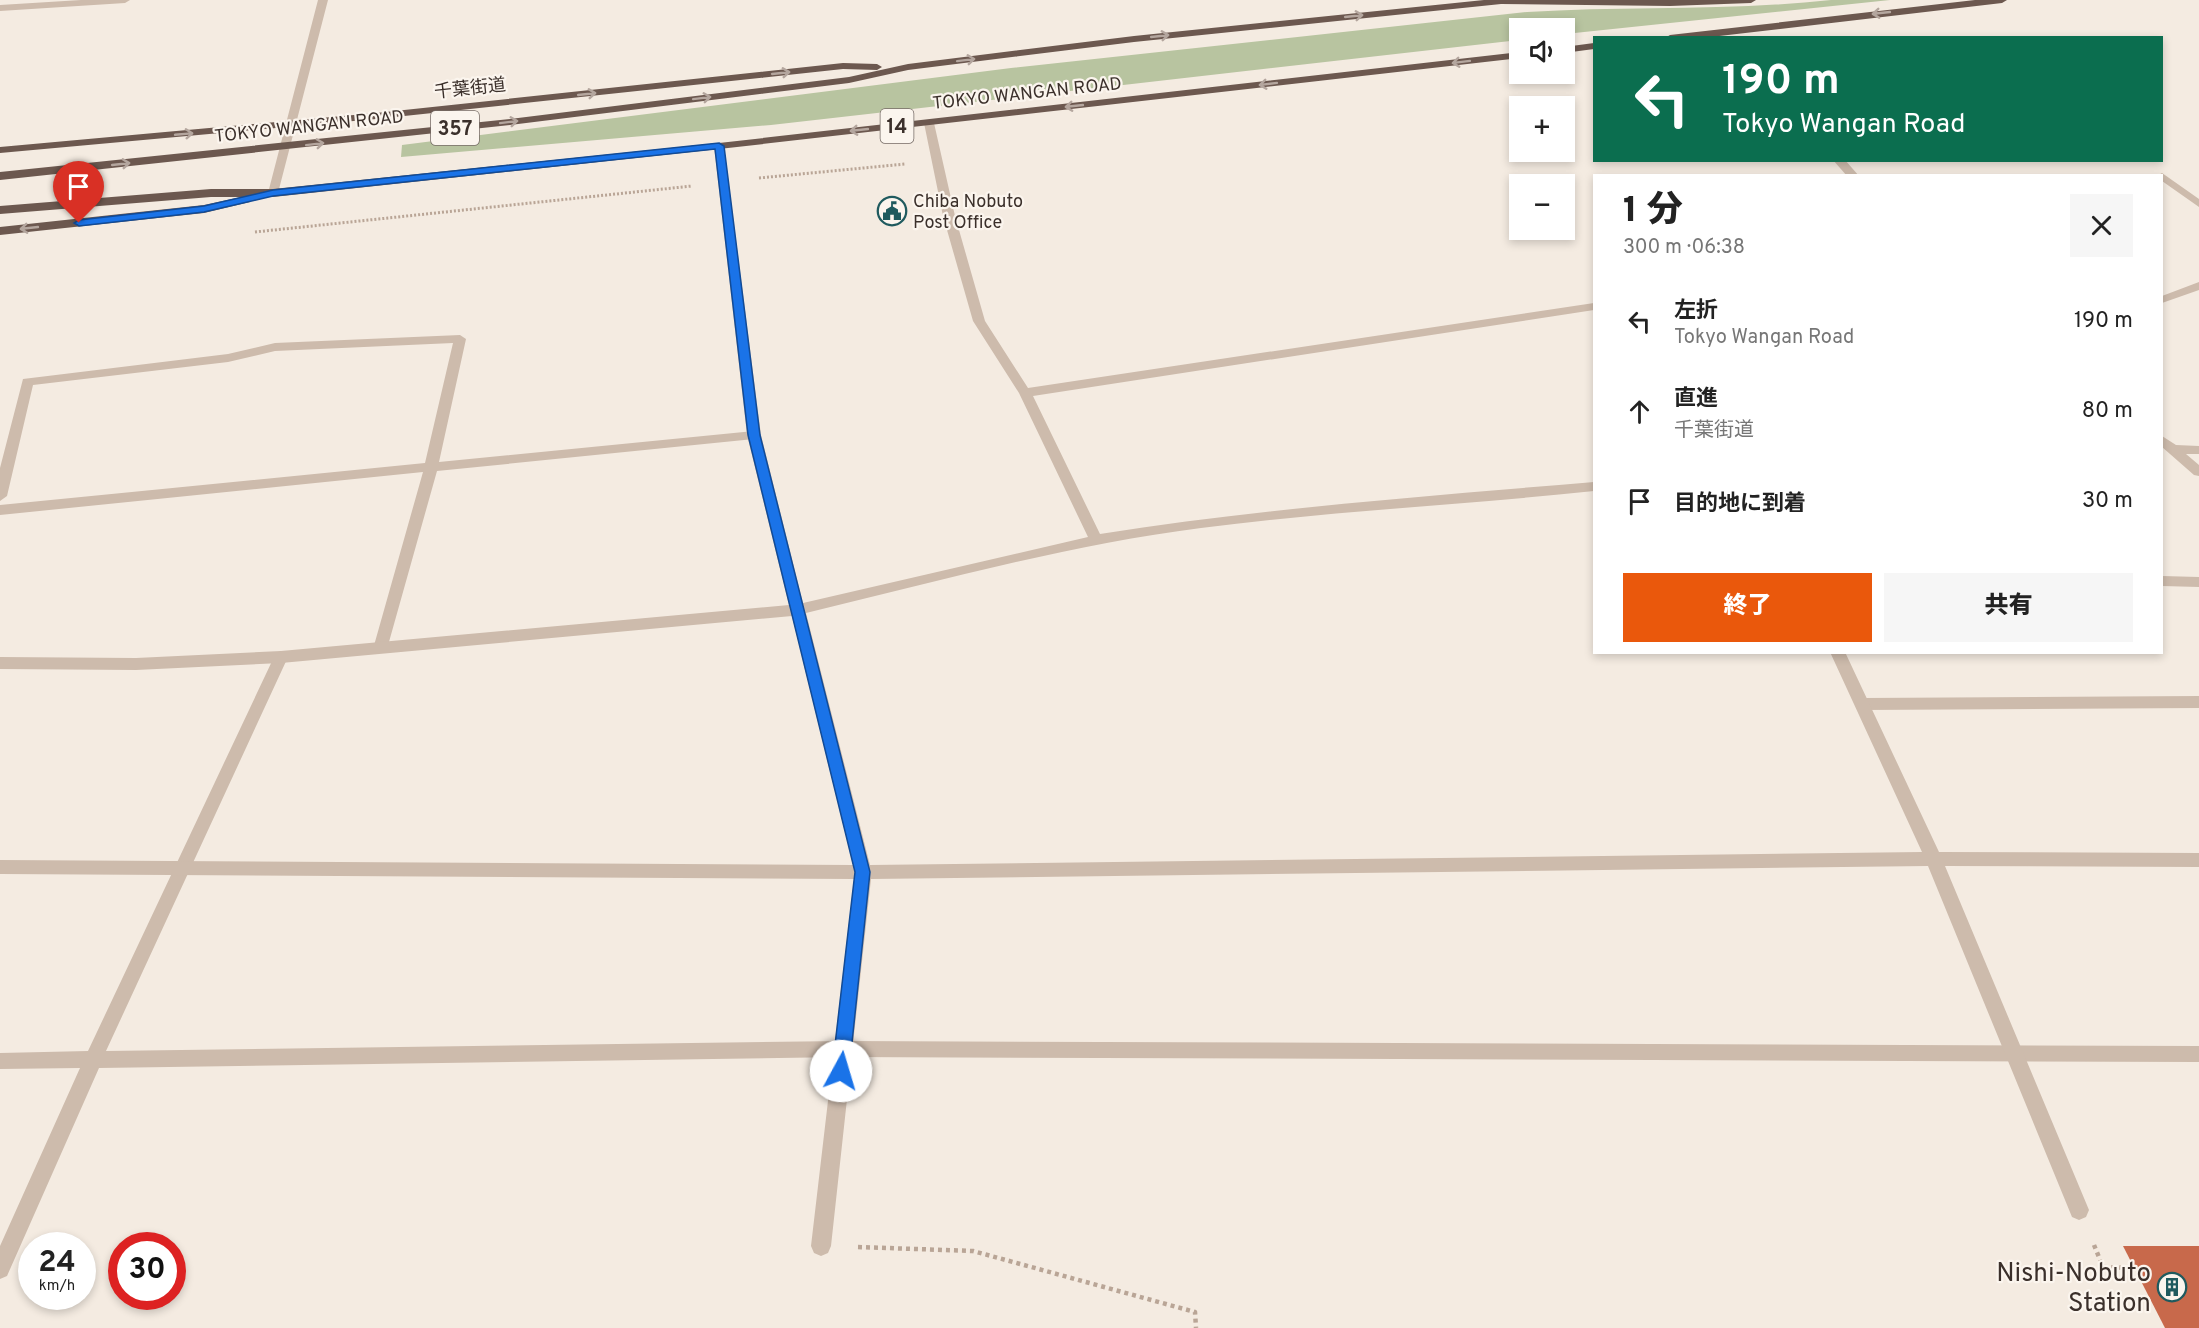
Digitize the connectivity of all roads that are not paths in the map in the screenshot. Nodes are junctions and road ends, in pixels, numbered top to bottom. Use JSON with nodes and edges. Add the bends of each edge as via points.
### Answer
{"nodes":[{"id":1,"x":125,"y":0,"type":"edge"},
{"id":2,"x":323,"y":0,"type":"edge"},
{"id":3,"x":1514,"y":0,"type":"edge"},
{"id":4,"x":1751,"y":0,"type":"edge"},
{"id":5,"x":2002,"y":0,"type":"edge"},
{"id":6,"x":1499,"y":2,"type":"junction"},
{"id":7,"x":0,"y":8,"type":"edge"},
{"id":8,"x":1707,"y":35,"type":"edge"},
{"id":9,"x":1593,"y":46,"type":"edge"},
{"id":10,"x":1575,"y":49,"type":"edge"},
{"id":11,"x":1509,"y":56,"type":"edge"},
{"id":12,"x":908,"y":68,"type":"junction"},
{"id":13,"x":929,"y":123,"type":"junction"},
{"id":14,"x":292,"y":124,"type":"junction"},
{"id":15,"x":719,"y":146,"type":"junction"},
{"id":16,"x":284,"y":148,"type":"junction"},
{"id":17,"x":0,"y":150,"type":"edge"},
{"id":18,"x":1840,"y":162,"type":"edge"},
{"id":19,"x":1852,"y":174,"type":"edge"},
{"id":20,"x":0,"y":177,"type":"edge"},
{"id":21,"x":2163,"y":178,"type":"edge"},
{"id":22,"x":273,"y":193,"type":"junction"},
{"id":23,"x":2199,"y":204,"type":"edge"},
{"id":24,"x":0,"y":210,"type":"edge"},
{"id":25,"x":0,"y":231,"type":"edge"},
{"id":26,"x":2199,"y":286,"type":"edge"},
{"id":27,"x":2163,"y":300,"type":"edge"},
{"id":28,"x":1593,"y":306,"type":"edge"},
{"id":29,"x":1025,"y":393,"type":"junction"},
{"id":30,"x":754,"y":435,"type":"junction"},
{"id":31,"x":2168,"y":448,"type":"edge"},
{"id":32,"x":2199,"y":450,"type":"edge"},
{"id":33,"x":431,"y":468,"type":"junction"},
{"id":34,"x":2199,"y":471,"type":"edge"},
{"id":35,"x":1593,"y":487,"type":"edge"},
{"id":36,"x":0,"y":496,"type":"edge"},
{"id":37,"x":0,"y":510,"type":"edge"},
{"id":38,"x":1096,"y":540,"type":"junction"},
{"id":39,"x":2163,"y":581,"type":"edge"},
{"id":40,"x":2199,"y":582,"type":"edge"},
{"id":41,"x":796,"y":610,"type":"junction"},
{"id":42,"x":380,"y":649,"type":"junction"},
{"id":43,"x":1839,"y":654,"type":"edge"},
{"id":44,"x":281,"y":657,"type":"junction"},
{"id":45,"x":0,"y":663,"type":"edge"},
{"id":46,"x":2199,"y":702,"type":"edge"},
{"id":47,"x":1863,"y":704,"type":"junction"},
{"id":48,"x":1932,"y":859,"type":"junction"},
{"id":49,"x":2199,"y":860,"type":"edge"},
{"id":50,"x":0,"y":867,"type":"edge"},
{"id":51,"x":184,"y":869,"type":"junction"},
{"id":52,"x":863,"y":872,"type":"junction"},
{"id":53,"x":843,"y":1049,"type":"junction"},
{"id":54,"x":2014,"y":1052,"type":"junction"},
{"id":55,"x":2199,"y":1054,"type":"edge"},
{"id":56,"x":93,"y":1060,"type":"junction"},
{"id":57,"x":0,"y":1061,"type":"edge"},
{"id":58,"x":2079,"y":1210,"type":"road end"},
{"id":59,"x":821,"y":1246,"type":"road end"},
{"id":60,"x":0,"y":1269,"type":"edge"}],
"edges":[{"from":1,"to":7,"type":"street"},
{"from":2,"to":14,"type":"street"},
{"from":3,"to":6,"type":"highway","name":"TOKYO WANGAN ROAD"},
{"from":4,"to":6,"type":"highway"},
{"from":5,"to":8,"type":"highway","one_way":true},
{"from":12,"to":6,"type":"highway","name":"TOKYO WANGAN ROAD","one_way":true,"via":[[1179,34]]},
{"from":9,"to":10,"type":"highway"},
{"from":11,"to":13,"type":"highway","name":"TOKYO WANGAN ROAD","number":"14","one_way":true},
{"from":14,"to":12,"type":"highway","name":"千葉街道","one_way":true,"via":[[843,66]]},
{"from":16,"to":12,"type":"highway","name":"TOKYO WANGAN ROAD","number":"357","one_way":true,"via":[[849,80]]},
{"from":13,"to":15,"type":"highway","name":"TOKYO WANGAN ROAD","number":"14","one_way":true},
{"from":13,"to":29,"type":"street","via":[[949,216],[979,321]]},
{"from":14,"to":16,"type":"street"},
{"from":17,"to":14,"type":"highway","name":"千葉街道","one_way":true},
{"from":15,"to":22,"type":"highway","name":"TOKYO WANGAN ROAD","number":"14"},
{"from":15,"to":30,"type":"street"},
{"from":20,"to":16,"type":"highway","name":"TOKYO WANGAN ROAD","number":"357","one_way":true},
{"from":16,"to":22,"type":"street"},
{"from":18,"to":19,"type":"street"},
{"from":21,"to":23,"type":"street"},
{"from":22,"to":24,"type":"highway","name":"TOKYO WANGAN ROAD","via":[[211,193]]},
{"from":22,"to":25,"type":"highway","number":"14","one_way":true,"via":[[204,209]]},
{"from":26,"to":27,"type":"street"},
{"from":28,"to":29,"type":"street"},
{"from":29,"to":38,"type":"street"},
{"from":30,"to":33,"type":"street"},
{"from":30,"to":41,"type":"street"},
{"from":31,"to":32,"type":"street"},
{"from":31,"to":34,"type":"street"},
{"from":33,"to":36,"type":"street","via":[[460,339],[275,347],[228,358],[27,382]]},
{"from":33,"to":37,"type":"street"},
{"from":33,"to":42,"type":"street"},
{"from":35,"to":38,"type":"street","via":[[1200,523]]},
{"from":38,"to":41,"type":"street"},
{"from":39,"to":40,"type":"street"},
{"from":41,"to":42,"type":"street"},
{"from":41,"to":52,"type":"street"},
{"from":42,"to":44,"type":"street"},
{"from":43,"to":47,"type":"street"},
{"from":44,"to":45,"type":"street","via":[[136,664]]},
{"from":44,"to":51,"type":"street"},
{"from":46,"to":47,"type":"street"},
{"from":47,"to":48,"type":"street"},
{"from":48,"to":49,"type":"street"},
{"from":48,"to":52,"type":"street"},
{"from":48,"to":54,"type":"street"},
{"from":50,"to":51,"type":"street"},
{"from":51,"to":52,"type":"street"},
{"from":51,"to":56,"type":"street"},
{"from":52,"to":53,"type":"street"},
{"from":53,"to":54,"type":"street"},
{"from":53,"to":56,"type":"street"},
{"from":53,"to":59,"type":"street"},
{"from":54,"to":55,"type":"street"},
{"from":54,"to":58,"type":"street"},
{"from":56,"to":57,"type":"street"},
{"from":56,"to":60,"type":"street"}]}
